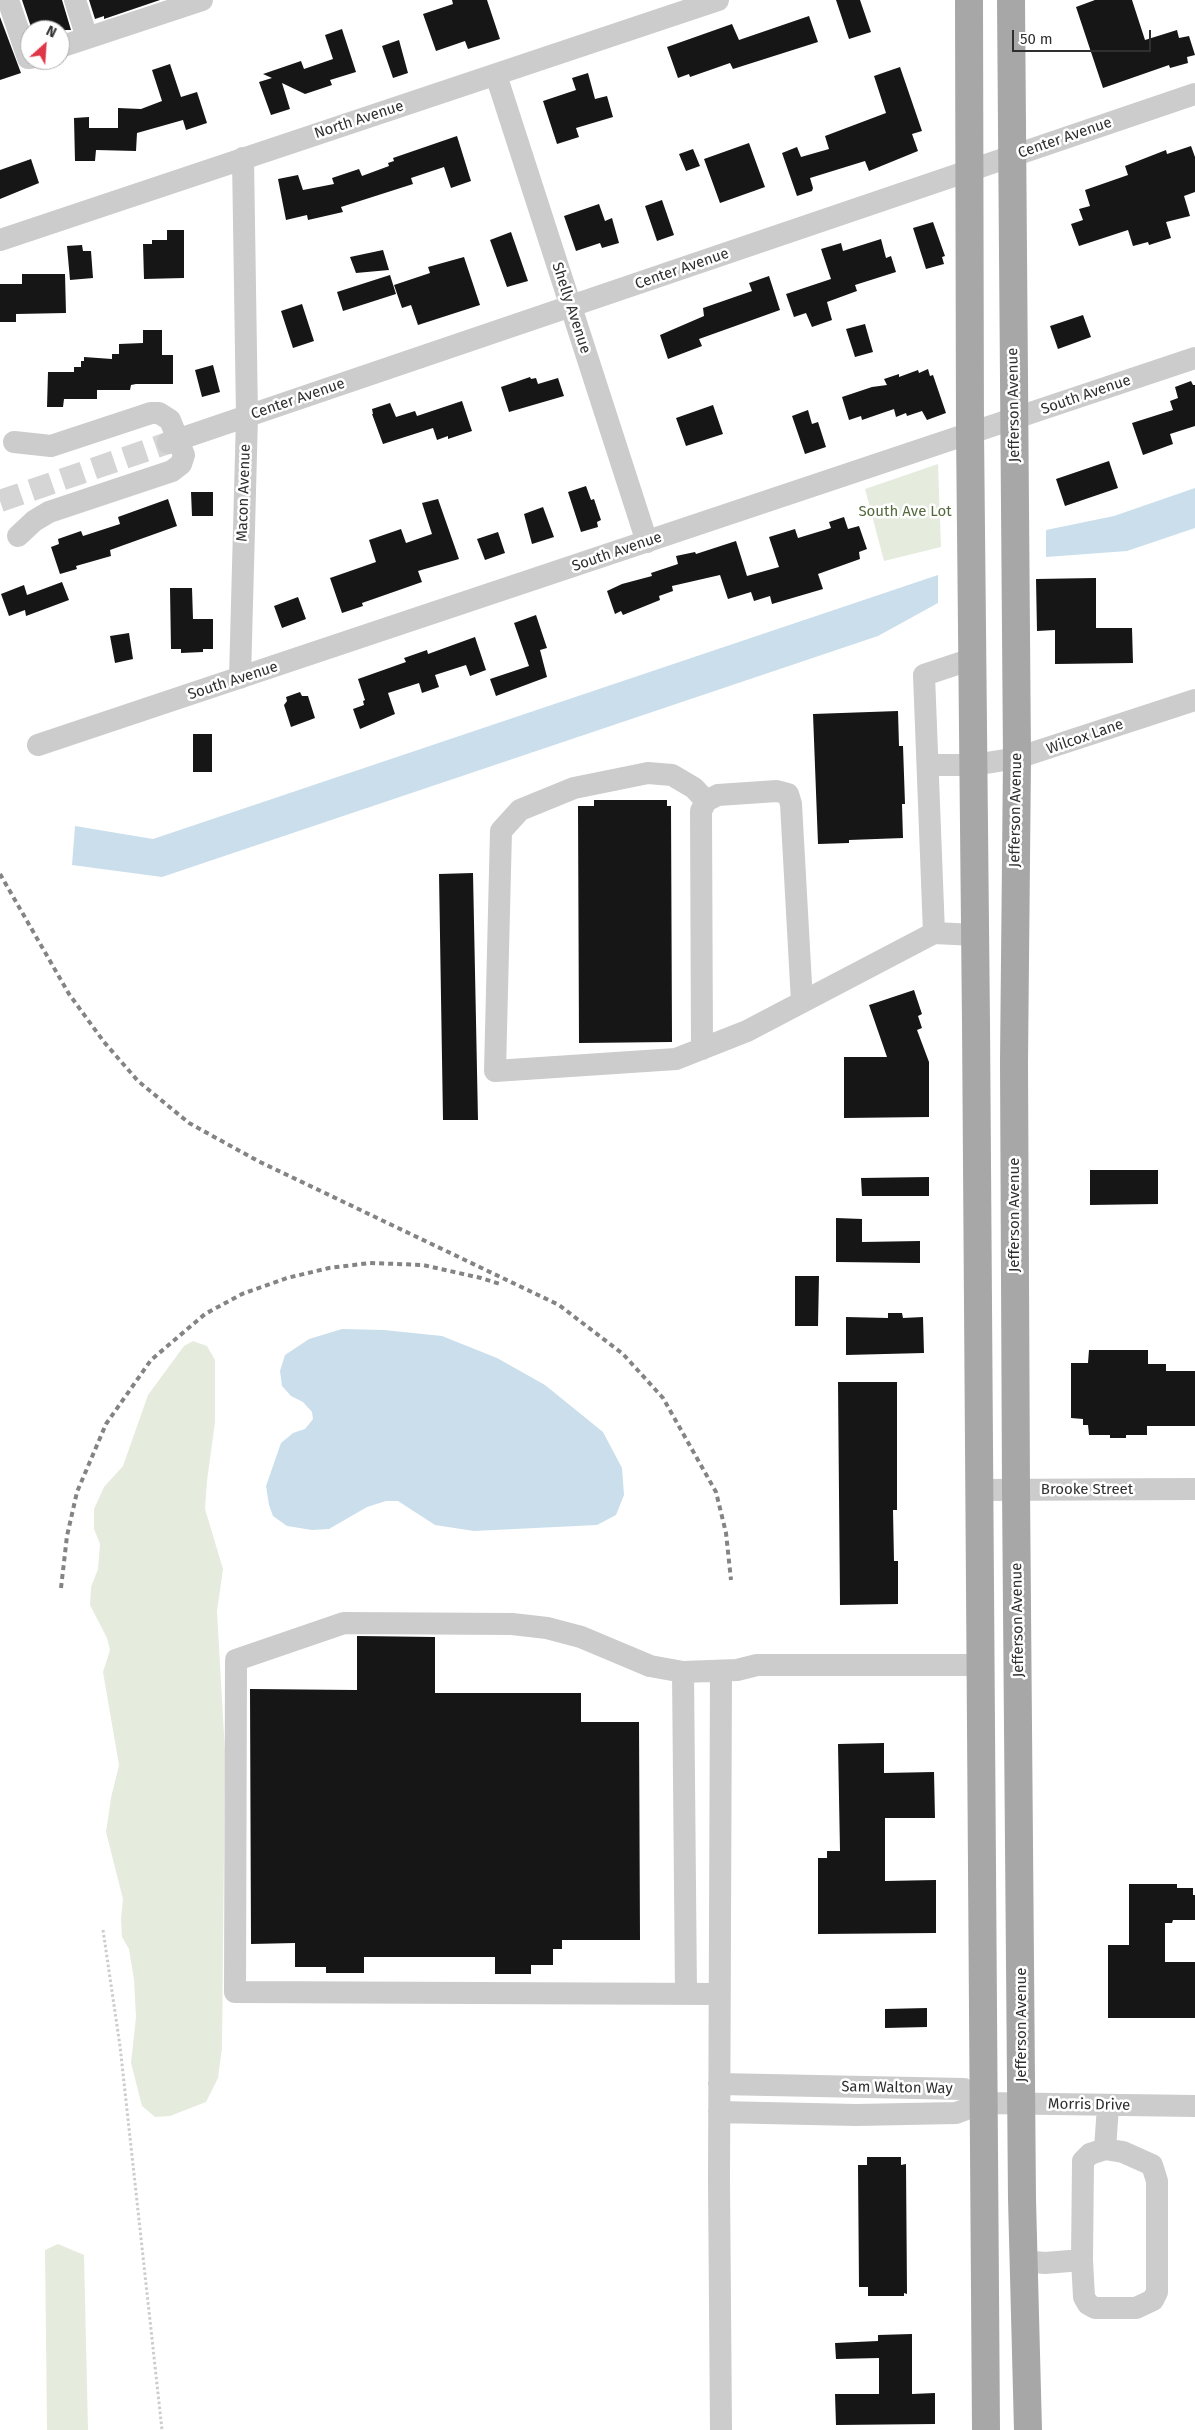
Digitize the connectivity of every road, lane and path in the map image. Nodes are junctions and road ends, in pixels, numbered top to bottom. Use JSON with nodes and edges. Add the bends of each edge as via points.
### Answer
{"nodes":[{"id":1,"x":8,"y":0,"type":"edge"},
{"id":2,"x":74,"y":0,"type":"edge"},
{"id":3,"x":718,"y":0,"type":"edge"},
{"id":4,"x":969,"y":0,"type":"edge"},
{"id":5,"x":1011,"y":0,"type":"edge"},
{"id":6,"x":193,"y":1,"type":"edge"},
{"id":7,"x":20,"y":35,"type":"edge"},
{"id":8,"x":87,"y":38,"type":"junction"},
{"id":9,"x":70,"y":44,"type":"edge"},
{"id":10,"x":496,"y":74,"type":"junction"},
{"id":11,"x":1195,"y":94,"type":"edge"},
{"id":12,"x":1012,"y":156,"type":"junction"},
{"id":13,"x":243,"y":158,"type":"junction"},
{"id":14,"x":971,"y":170,"type":"junction"},
{"id":15,"x":0,"y":240,"type":"edge"},
{"id":16,"x":571,"y":308,"type":"junction"},
{"id":17,"x":1195,"y":358,"type":"edge"},
{"id":18,"x":247,"y":417,"type":"junction"},
{"id":19,"x":1014,"y":420,"type":"junction"},
{"id":20,"x":970,"y":432,"type":"junction"},
{"id":21,"x":14,"y":442,"type":"dead end"},
{"id":22,"x":173,"y":442,"type":"junction"},
{"id":23,"x":18,"y":536,"type":"dead end"},
{"id":24,"x":648,"y":542,"type":"junction"},
{"id":25,"x":972,"y":658,"type":"junction"},
{"id":26,"x":240,"y":678,"type":"junction"},
{"id":27,"x":1195,"y":700,"type":"edge"},
{"id":28,"x":38,"y":745,"type":"dead end"},
{"id":29,"x":1017,"y":758,"type":"junction"},
{"id":30,"x":929,"y":765,"type":"junction"},
{"id":31,"x":974,"y":765,"type":"junction"},
{"id":32,"x":706,"y":801,"type":"junction"},
{"id":33,"x":934,"y":933,"type":"junction"},
{"id":34,"x":975,"y":935,"type":"junction"},
{"id":35,"x":802,"y":1002,"type":"junction"},
{"id":36,"x":702,"y":1049,"type":"junction"},
{"id":37,"x":1195,"y":1489,"type":"edge"},
{"id":38,"x":979,"y":1490,"type":"junction"},
{"id":39,"x":1016,"y":1490,"type":"junction"},
{"id":40,"x":980,"y":1665,"type":"junction"},
{"id":41,"x":721,"y":1671,"type":"junction"},
{"id":42,"x":683,"y":1672,"type":"junction"},
{"id":43,"x":103,"y":1930,"type":"dead end"},
{"id":44,"x":686,"y":1993,"type":"junction"},
{"id":45,"x":719,"y":1994,"type":"junction"},
{"id":46,"x":719,"y":2084,"type":"junction"},
{"id":47,"x":984,"y":2103,"type":"junction"},
{"id":48,"x":1022,"y":2104,"type":"junction"},
{"id":49,"x":1108,"y":2106,"type":"junction"},
{"id":50,"x":1195,"y":2106,"type":"edge"},
{"id":51,"x":719,"y":2112,"type":"junction"},
{"id":52,"x":1105,"y":2149,"type":"junction"},
{"id":53,"x":1082,"y":2260,"type":"junction"},
{"id":54,"x":1023,"y":2261,"type":"junction"},
{"id":55,"x":162,"y":2430,"type":"edge"},
{"id":56,"x":721,"y":2430,"type":"edge"},
{"id":57,"x":986,"y":2430,"type":"edge"},
{"id":58,"x":1028,"y":2430,"type":"edge"}],
"edges":[{"from":1,"to":7,"type":"street"},
{"from":2,"to":8,"type":"street"},
{"from":3,"to":10,"type":"street","name":"North Avenue"},
{"from":4,"to":14,"type":"main road"},
{"from":5,"to":12,"type":"main road","name":"Jefferson Avenue"},
{"from":6,"to":8,"type":"street"},
{"from":8,"to":9,"type":"street"},
{"from":10,"to":13,"type":"street","name":"North Avenue"},
{"from":10,"to":16,"type":"street","name":"Shelly Avenue"},
{"from":11,"to":12,"type":"street","name":"Center Avenue"},
{"from":12,"to":14,"type":"street","name":"Center Avenue"},
{"from":12,"to":19,"type":"main road","name":"Jefferson Avenue"},
{"from":13,"to":15,"type":"street","name":"North Avenue"},
{"from":13,"to":18,"type":"street","name":"Macon Avenue"},
{"from":14,"to":16,"type":"street","name":"Center Avenue"},
{"from":14,"to":20,"type":"main road"},
{"from":16,"to":18,"type":"street","name":"Center Avenue"},
{"from":16,"to":24,"type":"street","name":"Shelly Avenue"},
{"from":17,"to":19,"type":"street","name":"South Avenue"},
{"from":18,"to":22,"type":"street","name":"Center Avenue"},
{"from":18,"to":26,"type":"street","name":"Macon Avenue"},
{"from":19,"to":20,"type":"street","name":"South Avenue"},
{"from":19,"to":29,"type":"main road","name":"Jefferson Avenue"},
{"from":20,"to":24,"type":"street","name":"South Avenue"},
{"from":20,"to":25,"type":"main road"},
{"from":21,"to":22,"type":"street","via":[[51,446],[159,413],[170,420]]},
{"from":22,"to":23,"type":"street","via":[[184,455],[181,464],[172,471],[49,512]]},
{"from":24,"to":26,"type":"street","name":"South Avenue"},
{"from":25,"to":30,"type":"street","via":[[924,675]]},
{"from":25,"to":31,"type":"main road"},
{"from":26,"to":28,"type":"street","name":"South Avenue"},
{"from":27,"to":29,"type":"street","name":"Wilcox Lane"},
{"from":29,"to":31,"type":"street","name":"Wilcox Lane"},
{"from":29,"to":39,"type":"main road","name":"Jefferson Avenue","via":[[1014,1062]]},
{"from":30,"to":31,"type":"street","name":"Wilcox Lane"},
{"from":30,"to":33,"type":"street"},
{"from":31,"to":34,"type":"main road"},
{"from":32,"to":35,"type":"street","via":[[718,795],[777,791],[788,794]]},
{"from":32,"to":36,"type":"street","via":[[701,811]]},
{"from":32,"to":36,"type":"street","via":[[694,788],[672,775],[648,772],[574,788],[520,810],[501,831],[495,1071],[676,1060]]},
{"from":33,"to":34,"type":"street"},
{"from":33,"to":35,"type":"street"},
{"from":34,"to":38,"type":"main road"},
{"from":35,"to":36,"type":"street","via":[[747,1031]]},
{"from":37,"to":39,"type":"street","name":"Brooke Street"},
{"from":38,"to":39,"type":"street","name":"Brooke Street"},
{"from":38,"to":40,"type":"main road"},
{"from":39,"to":48,"type":"main road","name":"Jefferson Avenue"},
{"from":40,"to":41,"type":"street","via":[[776,1665]]},
{"from":40,"to":47,"type":"main road"},
{"from":41,"to":42,"type":"street"},
{"from":41,"to":45,"type":"street"},
{"from":42,"to":44,"type":"street"},
{"from":42,"to":44,"type":"street","via":[[650,1666],[581,1637],[547,1628],[512,1624],[344,1623],[236,1660],[235,1992]]},
{"from":43,"to":55,"type":"path","via":[[120,2046]]},
{"from":44,"to":45,"type":"street"},
{"from":45,"to":46,"type":"street"},
{"from":46,"to":47,"type":"street","name":"Sam Walton Way","via":[[964,2089]]},
{"from":46,"to":51,"type":"street"},
{"from":47,"to":48,"type":"street","name":"Morris Drive"},
{"from":47,"to":51,"type":"street","name":"Sam Walton Way","via":[[956,2113]]},
{"from":47,"to":57,"type":"main road"},
{"from":48,"to":49,"type":"street","name":"Morris Drive"},
{"from":48,"to":54,"type":"main road","name":"Jefferson Avenue"},
{"from":49,"to":50,"type":"street","name":"Morris Drive"},
{"from":49,"to":52,"type":"street"},
{"from":51,"to":56,"type":"street"},
{"from":52,"to":53,"type":"street","via":[[1090,2154],[1083,2161]]},
{"from":52,"to":53,"type":"street","via":[[1122,2152],[1152,2165],[1157,2181],[1156,2292],[1153,2300],[1136,2308],[1095,2308],[1084,2297]]},
{"from":53,"to":54,"type":"street"},
{"from":54,"to":58,"type":"main road","name":"Jefferson Avenue"}]}
